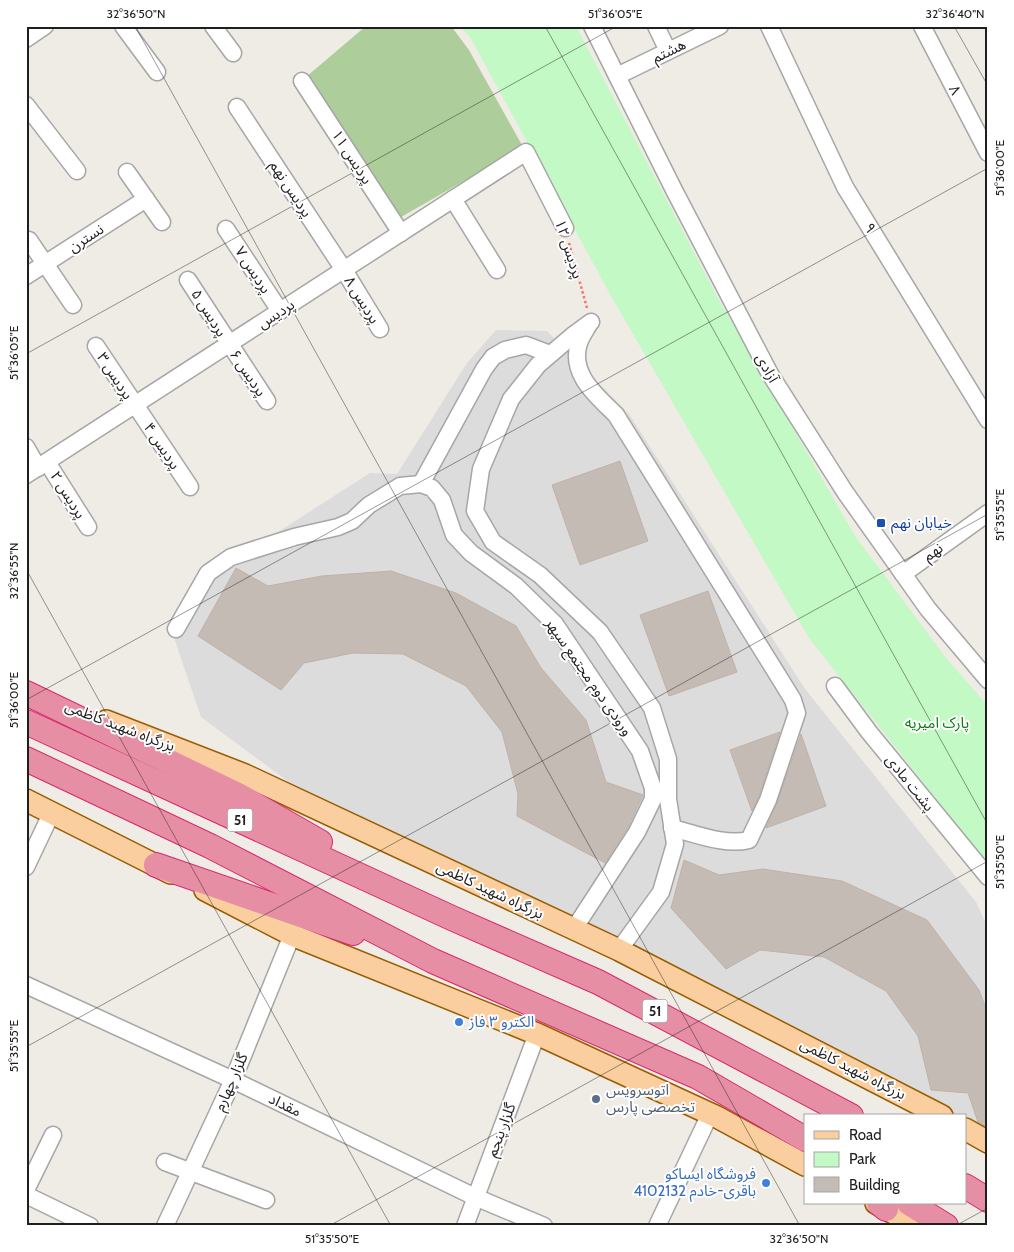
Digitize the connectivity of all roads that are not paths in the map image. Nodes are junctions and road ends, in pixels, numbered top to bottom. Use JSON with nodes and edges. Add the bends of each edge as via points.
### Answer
{"nodes":[{"id":1,"x":45,"y":26,"type":"edge"},
{"id":2,"x":123,"y":26,"type":"edge"},
{"id":3,"x":213,"y":26,"type":"edge"},
{"id":4,"x":592,"y":26,"type":"edge"},
{"id":5,"x":656,"y":26,"type":"edge"},
{"id":6,"x":720,"y":26,"type":"edge"},
{"id":7,"x":769,"y":26,"type":"edge"},
{"id":8,"x":922,"y":26,"type":"edge"},
{"id":9,"x":26,"y":39,"type":"edge"},
{"id":10,"x":668,"y":52,"type":"junction"},
{"id":11,"x":232,"y":54,"type":"dead end"},
{"id":12,"x":156,"y":72,"type":"dead end"},
{"id":13,"x":618,"y":76,"type":"junction"},
{"id":14,"x":302,"y":81,"type":"dead end"},
{"id":15,"x":26,"y":105,"type":"edge"},
{"id":16,"x":237,"y":107,"type":"dead end"},
{"id":17,"x":526,"y":152,"type":"joint"},
{"id":18,"x":988,"y":153,"type":"edge"},
{"id":19,"x":78,"y":171,"type":"dead end"},
{"id":20,"x":127,"y":172,"type":"dead end"},
{"id":21,"x":146,"y":199,"type":"junction"},
{"id":22,"x":454,"y":199,"type":"junction"},
{"id":23,"x":162,"y":222,"type":"dead end"},
{"id":24,"x":565,"y":228,"type":"road end"},
{"id":25,"x":226,"y":229,"type":"dead end"},
{"id":26,"x":401,"y":233,"type":"junction"},
{"id":27,"x":29,"y":240,"type":"dead end"},
{"id":28,"x":44,"y":264,"type":"junction"},
{"id":29,"x":344,"y":270,"type":"junction"},
{"id":30,"x":497,"y":270,"type":"dead end"},
{"id":31,"x":26,"y":276,"type":"edge"},
{"id":32,"x":188,"y":280,"type":"dead end"},
{"id":33,"x":73,"y":305,"type":"dead end"},
{"id":34,"x":280,"y":312,"type":"junction"},
{"id":35,"x":380,"y":329,"type":"dead end"},
{"id":36,"x":229,"y":345,"type":"junction"},
{"id":37,"x":96,"y":346,"type":"dead end"},
{"id":38,"x":550,"y":354,"type":"junction"},
{"id":39,"x":267,"y":401,"type":"dead end"},
{"id":40,"x":135,"y":405,"type":"junction"},
{"id":41,"x":988,"y":420,"type":"edge"},
{"id":42,"x":26,"y":447,"type":"edge"},
{"id":43,"x":37,"y":468,"type":"edge"},
{"id":44,"x":421,"y":484,"type":"junction"},
{"id":45,"x":190,"y":487,"type":"dead end"},
{"id":46,"x":988,"y":513,"type":"edge"},
{"id":47,"x":88,"y":527,"type":"dead end"},
{"id":48,"x":903,"y":574,"type":"junction"},
{"id":49,"x":176,"y":629,"type":"dead end"},
{"id":50,"x":988,"y":680,"type":"edge"},
{"id":51,"x":835,"y":686,"type":"dead end"},
{"id":52,"x":26,"y":692,"type":"edge"},
{"id":53,"x":26,"y":722,"type":"edge"},
{"id":54,"x":26,"y":759,"type":"edge"},
{"id":55,"x":26,"y":800,"type":"edge"},
{"id":56,"x":52,"y":812,"type":"junction"},
{"id":57,"x":672,"y":828,"type":"junction"},
{"id":58,"x":156,"y":865,"type":"junction"},
{"id":59,"x":26,"y":868,"type":"edge"},
{"id":60,"x":988,"y":877,"type":"edge"},
{"id":61,"x":454,"y":919,"type":"junction"},
{"id":62,"x":574,"y":929,"type":"junction"},
{"id":63,"x":292,"y":935,"type":"junction"},
{"id":64,"x":619,"y":950,"type":"junction"},
{"id":65,"x":433,"y":960,"type":"junction"},
{"id":66,"x":26,"y":986,"type":"edge"},
{"id":67,"x":537,"y":1034,"type":"junction"},
{"id":68,"x":233,"y":1080,"type":"junction"},
{"id":69,"x":710,"y":1114,"type":"junction"},
{"id":70,"x":847,"y":1114,"type":"edge"},
{"id":71,"x":938,"y":1114,"type":"edge"},
{"id":72,"x":772,"y":1119,"type":"junction"},
{"id":73,"x":966,"y":1130,"type":"edge"},
{"id":74,"x":53,"y":1135,"type":"dead end"},
{"id":75,"x":804,"y":1138,"type":"edge"},
{"id":76,"x":988,"y":1142,"type":"edge"},
{"id":77,"x":804,"y":1144,"type":"edge"},
{"id":78,"x":165,"y":1162,"type":"dead end"},
{"id":79,"x":804,"y":1164,"type":"edge"},
{"id":80,"x":190,"y":1171,"type":"junction"},
{"id":81,"x":966,"y":1187,"type":"edge"},
{"id":82,"x":26,"y":1190,"type":"edge"},
{"id":83,"x":26,"y":1195,"type":"edge"},
{"id":84,"x":475,"y":1197,"type":"junction"},
{"id":85,"x":266,"y":1200,"type":"dead end"},
{"id":86,"x":988,"y":1200,"type":"edge"},
{"id":87,"x":911,"y":1204,"type":"edge"},
{"id":88,"x":880,"y":1205,"type":"edge"},
{"id":89,"x":90,"y":1226,"type":"edge"},
{"id":90,"x":165,"y":1226,"type":"edge"},
{"id":91,"x":465,"y":1226,"type":"edge"},
{"id":92,"x":544,"y":1226,"type":"edge"},
{"id":93,"x":657,"y":1226,"type":"edge"},
{"id":94,"x":916,"y":1226,"type":"edge"},
{"id":95,"x":946,"y":1226,"type":"edge"}],
"edges":[{"from":1,"to":9,"type":"street"},
{"from":2,"to":12,"type":"street"},
{"from":3,"to":11,"type":"street"},
{"from":4,"to":13,"type":"street","name":"آزادی"},
{"from":5,"to":10,"type":"street"},
{"from":6,"to":10,"type":"street","name":"هشتم"},
{"from":7,"to":41,"type":"street","name":"۹","via":[[845,187]]},
{"from":8,"to":18,"type":"street","name":"۸"},
{"from":10,"to":13,"type":"street","name":"هشتم"},
{"from":13,"to":48,"type":"street","name":"آزادی","via":[[770,374],[845,492]]},
{"from":14,"to":26,"type":"street","name":"پردیس ۱۱"},
{"from":15,"to":19,"type":"street"},
{"from":16,"to":29,"type":"street","name":"پردیس نهم"},
{"from":17,"to":22,"type":"street","name":"پردیس"},
{"from":17,"to":24,"type":"street","name":"پردیس ۱۲"},
{"from":20,"to":21,"type":"street"},
{"from":21,"to":23,"type":"street"},
{"from":21,"to":28,"type":"street","name":"نسترن"},
{"from":22,"to":26,"type":"street","name":"پردیس"},
{"from":22,"to":30,"type":"street"},
{"from":25,"to":34,"type":"street","name":"پردیس ۷"},
{"from":26,"to":29,"type":"street","name":"پردیس"},
{"from":27,"to":28,"type":"street"},
{"from":28,"to":31,"type":"street","name":"نسترن"},
{"from":28,"to":33,"type":"street"},
{"from":29,"to":34,"type":"street","name":"پردیس"},
{"from":29,"to":35,"type":"street","name":"پردیس ۸"},
{"from":32,"to":36,"type":"street","name":"پردیس ۵"},
{"from":34,"to":36,"type":"street","name":"پردیس"},
{"from":36,"to":39,"type":"street","name":"پردیس ۶"},
{"from":36,"to":40,"type":"street","name":"پردیس"},
{"from":37,"to":40,"type":"street","name":"پردیس ۳"},
{"from":38,"to":44,"type":"street","via":[[526,345],[504,350],[493,358]]},
{"from":38,"to":57,"type":"street","via":[[538,364],[511,399],[481,469],[475,511],[493,542],[540,575],[600,632],[652,708],[668,759]]},
{"from":38,"to":57,"type":"street","via":[[591,322],[578,344],[577,367],[590,389],[616,415],[793,700],[797,713],[768,800],[749,840],[728,841]]},
{"from":40,"to":43,"type":"street","name":"پردیس"},
{"from":40,"to":45,"type":"street","name":"پردیس ۴"},
{"from":42,"to":43,"type":"street","name":"پردیس ۲"},
{"from":43,"to":47,"type":"street","name":"پردیس ۲"},
{"from":44,"to":49,"type":"street","via":[[400,486],[338,528],[294,536],[231,556],[208,573]]},
{"from":44,"to":62,"type":"street","name":"ورودی دوم مجتمع سپهر","via":[[432,488],[442,500],[454,535],[471,554],[516,586],[555,624],[640,751],[653,788],[653,799],[637,832]]},
{"from":46,"to":48,"type":"street","name":"نهم"},
{"from":48,"to":50,"type":"street","name":"آزادی"},
{"from":51,"to":60,"type":"street","name":"پشت مادی"},
{"from":52,"to":61,"type":"highway","via":[[238,794]]},
{"from":52,"to":62,"type":"main road","name":"بزرگراه شهید کاظمی","via":[[245,775]]},
{"from":53,"to":61,"type":"highway","name":"بزرگراه شهید کاظمی","number":"51"},
{"from":54,"to":65,"type":"highway","number":"51","via":[[210,846]]},
{"from":55,"to":56,"type":"main road"},
{"from":56,"to":58,"type":"main road"},
{"from":56,"to":59,"type":"street"},
{"from":57,"to":64,"type":"street","via":[[675,844],[661,892]]},
{"from":58,"to":63,"type":"main road"},
{"from":58,"to":65,"type":"highway"},
{"from":61,"to":70,"type":"highway","name":"بزرگراه شهید کاظمی","number":"51","via":[[598,982]]},
{"from":62,"to":64,"type":"main road","name":"بزرگراه شهید کاظمی"},
{"from":63,"to":67,"type":"main road"},
{"from":63,"to":68,"type":"street","name":"گلزار چهارم"},
{"from":64,"to":71,"type":"main road","name":"بزرگراه شهید کاظمی"},
{"from":65,"to":72,"type":"highway","number":"51","via":[[698,1077]]},
{"from":66,"to":68,"type":"street","name":"مقداد"},
{"from":67,"to":69,"type":"main road"},
{"from":67,"to":84,"type":"street","name":"گلزار پنجم"},
{"from":68,"to":80,"type":"street","name":"گلزار چهارم"},
{"from":68,"to":84,"type":"street","name":"مقداد"},
{"from":69,"to":79,"type":"main road"},
{"from":69,"to":93,"type":"street"},
{"from":72,"to":75,"type":"highway","number":"51"},
{"from":72,"to":77,"type":"highway"},
{"from":73,"to":76,"type":"main road"},
{"from":74,"to":82,"type":"street"},
{"from":78,"to":80,"type":"street"},
{"from":80,"to":85,"type":"street"},
{"from":80,"to":90,"type":"street","name":"گلزار چهارم"},
{"from":81,"to":86,"type":"highway"},
{"from":83,"to":89,"type":"street"},
{"from":84,"to":91,"type":"street","name":"گلزار پنجم"},
{"from":84,"to":92,"type":"street","name":"مقداد"},
{"from":87,"to":95,"type":"highway"},
{"from":88,"to":94,"type":"main road"}]}
